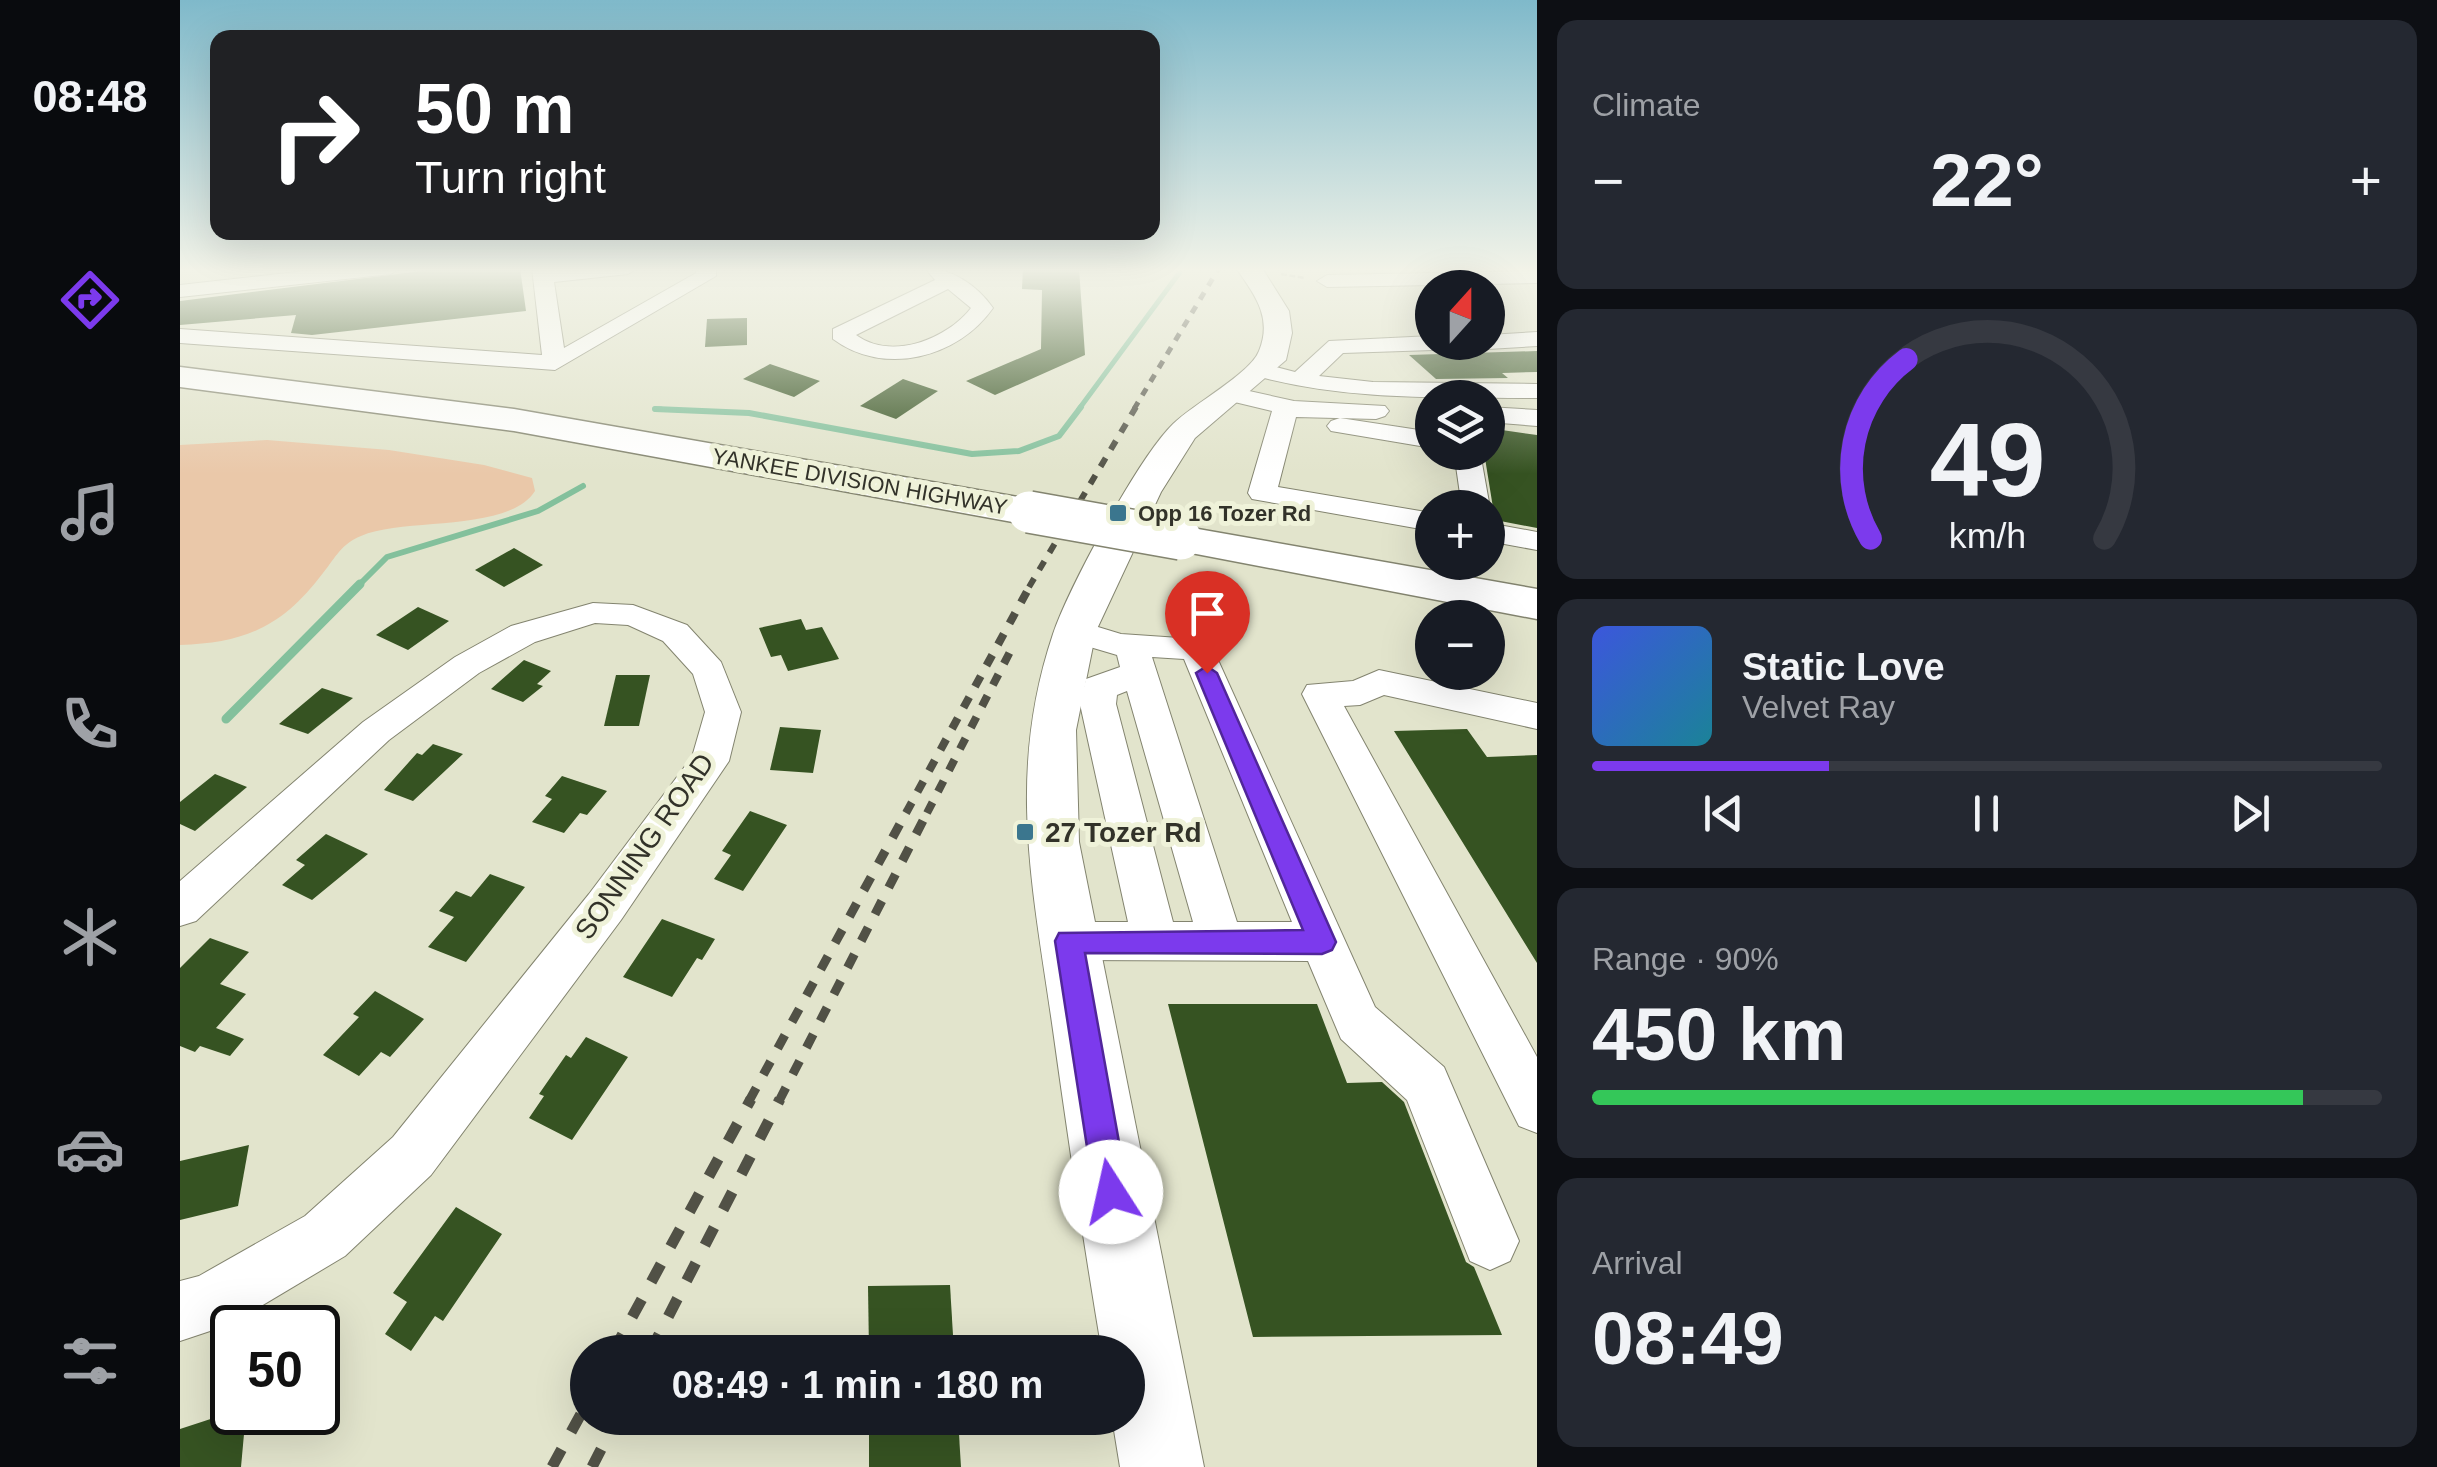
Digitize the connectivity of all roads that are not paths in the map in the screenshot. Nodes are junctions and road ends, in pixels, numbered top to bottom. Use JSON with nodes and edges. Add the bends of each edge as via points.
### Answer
{"nodes":[{"id":1,"x":186,"y":336,"type":"edge"},
{"id":2,"x":550,"y":336,"type":"edge"},
{"id":3,"x":600,"y":336,"type":"edge"},
{"id":4,"x":843,"y":336,"type":"edge"},
{"id":5,"x":946,"y":336,"type":"edge"},
{"id":6,"x":1277,"y":336,"type":"edge"},
{"id":7,"x":1537,"y":338,"type":"edge"},
{"id":8,"x":1505,"y":341,"type":"edge"},
{"id":9,"x":1415,"y":347,"type":"edge"},
{"id":10,"x":1391,"y":350,"type":"junction"},
{"id":11,"x":1342,"y":351,"type":"junction"},
{"id":12,"x":554,"y":363,"type":"junction"},
{"id":13,"x":180,"y":377,"type":"edge"},
{"id":14,"x":1417,"y":380,"type":"edge"},
{"id":15,"x":1415,"y":388,"type":"edge"},
{"id":16,"x":1373,"y":389,"type":"junction"},
{"id":17,"x":1505,"y":390,"type":"edge"},
{"id":18,"x":1537,"y":391,"type":"edge"},
{"id":19,"x":180,"y":393,"type":"edge"},
{"id":20,"x":1272,"y":394,"type":"junction"},
{"id":21,"x":1415,"y":411,"type":"edge"},
{"id":22,"x":1505,"y":416,"type":"edge"},
{"id":23,"x":1537,"y":418,"type":"edge"},
{"id":24,"x":1415,"y":435,"type":"edge"},
{"id":25,"x":1415,"y":519,"type":"edge"},
{"id":26,"x":1021,"y":522,"type":"junction"},
{"id":27,"x":1505,"y":535,"type":"edge"},
{"id":28,"x":1537,"y":541,"type":"edge"},
{"id":29,"x":1167,"y":549,"type":"junction"},
{"id":30,"x":1537,"y":593,"type":"edge"},
{"id":31,"x":1537,"y":604,"type":"edge"},
{"id":32,"x":1415,"y":609,"type":"edge"},
{"id":33,"x":1505,"y":627,"type":"edge"},
{"id":34,"x":1075,"y":631,"type":"junction"},
{"id":35,"x":1537,"y":634,"type":"edge"},
{"id":36,"x":1135,"y":659,"type":"junction"},
{"id":37,"x":1537,"y":716,"type":"edge"},
{"id":38,"x":180,"y":908,"type":"edge"},
{"id":39,"x":1069,"y":941,"type":"junction"},
{"id":40,"x":1155,"y":942,"type":"junction"},
{"id":41,"x":1221,"y":942,"type":"junction"},
{"id":42,"x":1322,"y":942,"type":"junction"},
{"id":43,"x":1537,"y":1108,"type":"edge"},
{"id":44,"x":1490,"y":1241,"type":"dead end"},
{"id":45,"x":180,"y":1311,"type":"edge"},
{"id":46,"x":1162,"y":1467,"type":"edge"}],
"edges":[{"from":1,"to":12,"type":"street"},
{"from":2,"to":12,"type":"street"},
{"from":3,"to":12,"type":"street"},
{"from":4,"to":5,"type":"street","via":[[878,354]]},
{"from":6,"to":20,"type":"main road"},
{"from":7,"to":8,"type":"street"},
{"from":9,"to":10,"type":"street"},
{"from":10,"to":11,"type":"street"},
{"from":10,"to":14,"type":"street"},
{"from":11,"to":16,"type":"street"},
{"from":11,"to":20,"type":"street"},
{"from":13,"to":26,"type":"highway","name":"YANKEE DIVISION HIGHWAY","via":[[514,420]]},
{"from":15,"to":16,"type":"street"},
{"from":16,"to":20,"type":"street"},
{"from":17,"to":18,"type":"street"},
{"from":19,"to":26,"type":"highway","name":"YANKEE DIVISION HIGHWAY","via":[[562,446]]},
{"from":20,"to":21,"type":"street"},
{"from":20,"to":24,"type":"street"},
{"from":20,"to":25,"type":"street","via":[[1262,494]]},
{"from":20,"to":34,"type":"main road","via":[[1183,432],[1143,492]]},
{"from":22,"to":23,"type":"street"},
{"from":26,"to":29,"type":"highway","name":"YANKEE DIVISION HIGHWAY"},
{"from":27,"to":28,"type":"street"},
{"from":29,"to":30,"type":"highway"},
{"from":29,"to":31,"type":"highway","name":"YANKEE DIVISION HIGHWAY"},
{"from":29,"to":32,"type":"highway","name":"YANKEE DIVISION HIGHWAY"},
{"from":33,"to":35,"type":"highway"},
{"from":34,"to":36,"type":"street"},
{"from":34,"to":39,"type":"main road","via":[[1052,730],[1048,784]]},
{"from":36,"to":40,"type":"street","via":[[1100,688],[1098,704]]},
{"from":36,"to":41,"type":"street"},
{"from":36,"to":42,"type":"street","via":[[1197,648]]},
{"from":37,"to":43,"type":"street","via":[[1379,682],[1360,692],[1320,694]]},
{"from":38,"to":45,"type":"street","name":"SONNING ROAD","via":[[376,731],[523,634],[593,614],[633,615],[675,634],[708,670],[723,712],[710,760],[606,907],[412,1156],[324,1236],[210,1303]]},
{"from":39,"to":40,"type":"street"},
{"from":39,"to":46,"type":"main road"},
{"from":40,"to":41,"type":"street"},
{"from":41,"to":42,"type":"street"},
{"from":42,"to":44,"type":"street","via":[[1358,1023],[1426,1084]]}]}
